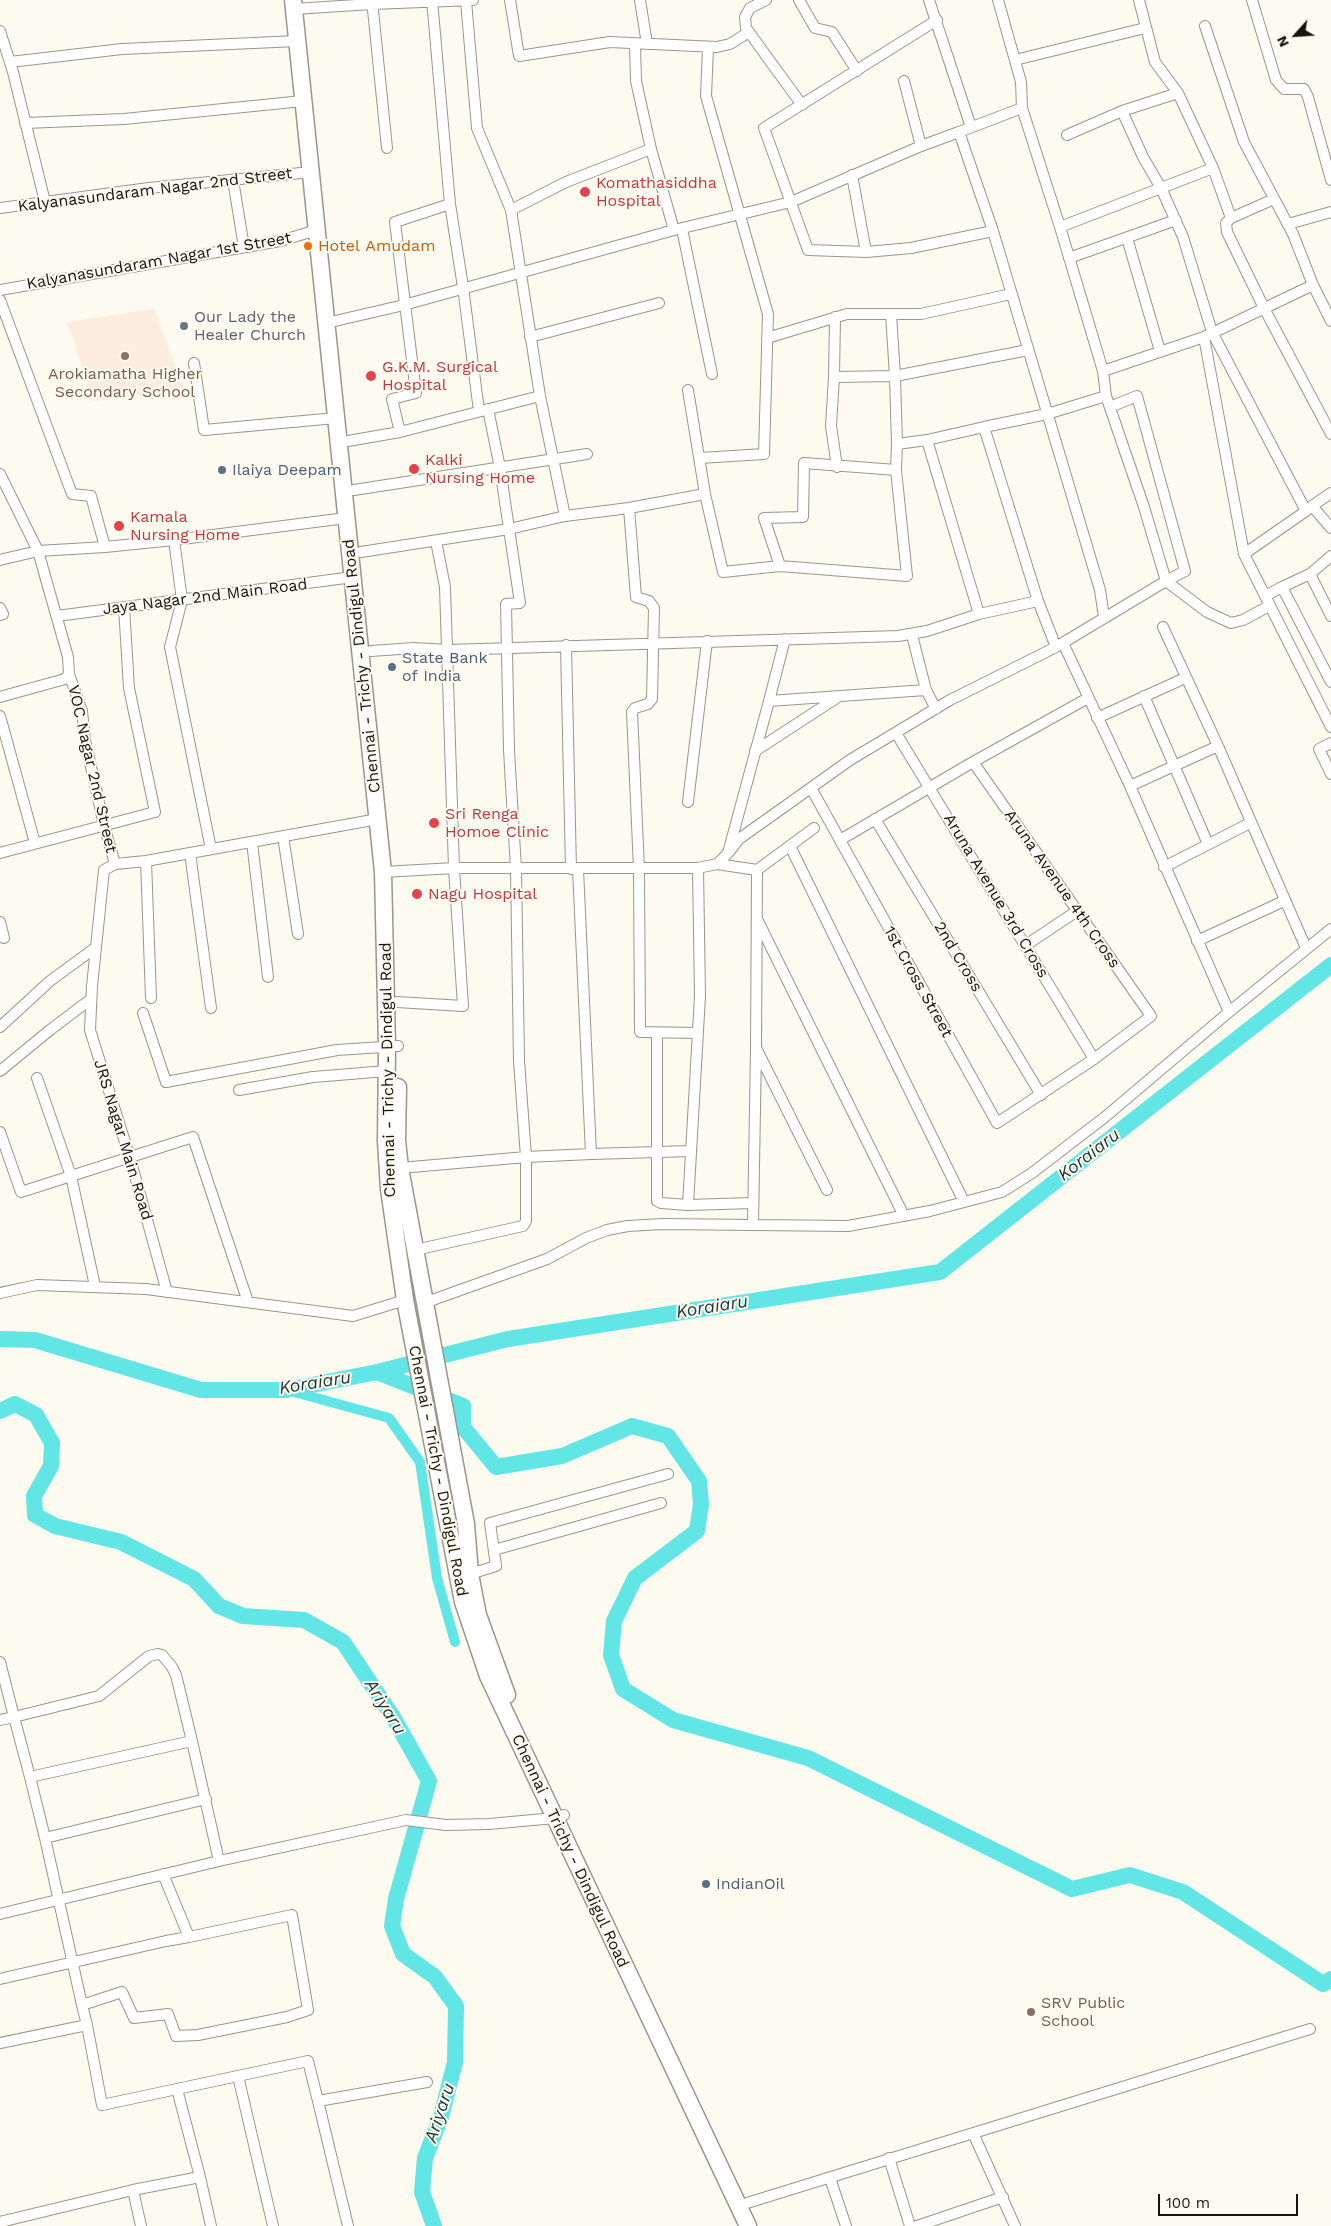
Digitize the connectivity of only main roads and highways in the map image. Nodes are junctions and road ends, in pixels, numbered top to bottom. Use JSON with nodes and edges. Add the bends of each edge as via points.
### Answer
{"nodes":[{"id":1,"x":298,"y":5,"type":"edge"},
{"id":2,"x":330,"y":321,"type":"junction"},
{"id":3,"x":358,"y":577,"type":"junction"},
{"id":4,"x":388,"y":872,"type":"junction"},
{"id":5,"x":392,"y":1046,"type":"junction"},
{"id":6,"x":560,"y":1817,"type":"junction"},
{"id":7,"x":749,"y":2226,"type":"edge"}],
"edges":[{"from":1,"to":2,"type":"highway","name":"Chennai - Trichy - Dindigul Road"},
{"from":1,"to":2,"type":"highway","name":"Chennai - Trichy - Dindigul Road","via":[[297,41],[303,101]]},
{"from":2,"to":3,"type":"highway","name":"Chennai - Trichy - Dindigul Road","via":[[346,518]]},
{"from":2,"to":3,"type":"highway","name":"Chennai - Trichy - Dindigul Road","via":[[361,552]]},
{"from":3,"to":4,"type":"highway","name":"Chennai - Trichy - Dindigul Road","via":[[378,819]]},
{"from":3,"to":4,"type":"highway","name":"Chennai - Trichy - Dindigul Road","via":[[371,651]]},
{"from":4,"to":5,"type":"highway","name":"Chennai - Trichy - Dindigul Road"},
{"from":4,"to":5,"type":"highway","name":"Chennai - Trichy - Dindigul Road","via":[[397,1002]]},
{"from":5,"to":6,"type":"highway","name":"Chennai - Trichy - Dindigul Road","via":[[400,1168],[466,1524],[470,1574],[478,1615],[506,1692]]},
{"from":5,"to":6,"type":"highway","name":"Chennai - Trichy - Dindigul Road","via":[[387,1070],[389,1189],[407,1305],[463,1602],[488,1676]]},
{"from":6,"to":7,"type":"highway","name":"Chennai - Trichy - Dindigul Road"},
{"from":6,"to":7,"type":"highway","name":"Chennai - Trichy - Dindigul Road","via":[[747,2203]]}]}
